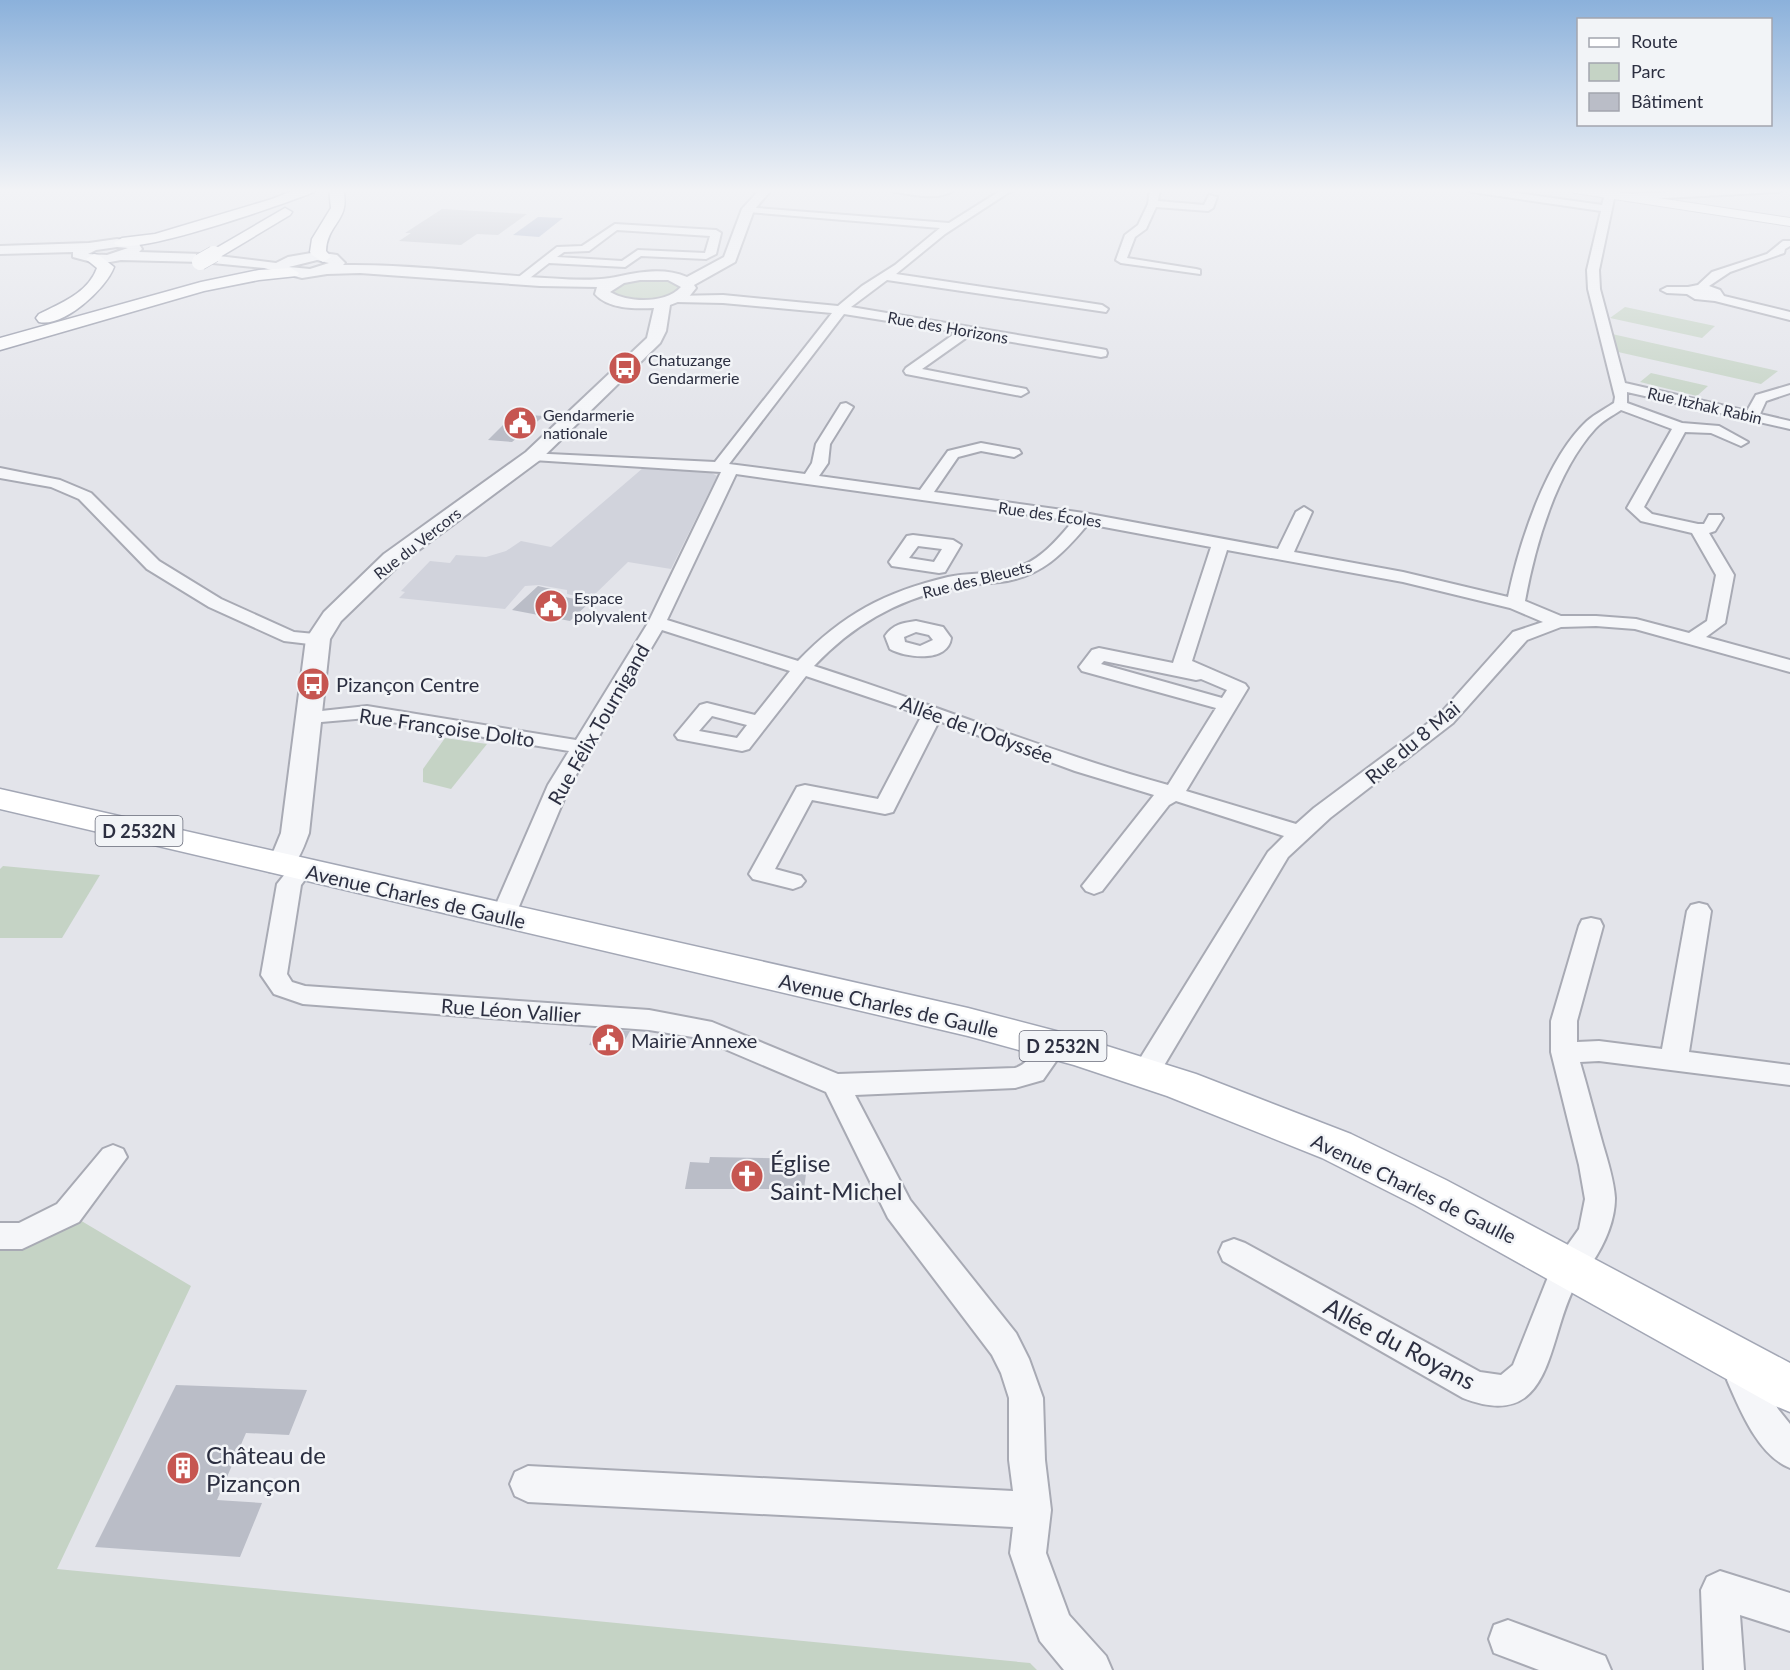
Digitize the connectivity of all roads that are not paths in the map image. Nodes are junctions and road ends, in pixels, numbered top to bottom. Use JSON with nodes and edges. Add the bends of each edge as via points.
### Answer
{"nodes":[{"id":1,"x":105,"y":267,"type":"edge"},
{"id":2,"x":189,"y":267,"type":"edge"},
{"id":3,"x":288,"y":267,"type":"edge"},
{"id":4,"x":356,"y":267,"type":"edge"},
{"id":5,"x":363,"y":267,"type":"edge"},
{"id":6,"x":539,"y":267,"type":"edge"},
{"id":7,"x":718,"y":267,"type":"edge"},
{"id":8,"x":897,"y":267,"type":"edge"},
{"id":9,"x":1164,"y":267,"type":"edge"},
{"id":10,"x":1594,"y":267,"type":"edge"},
{"id":11,"x":1738,"y":267,"type":"edge"},
{"id":12,"x":715,"y":269,"type":"junction"},
{"id":13,"x":382,"y":270,"type":"junction"},
{"id":14,"x":1196,"y":272,"type":"dead end"},
{"id":15,"x":174,"y":274,"type":"dead end"},
{"id":16,"x":670,"y":277,"type":"junction"},
{"id":17,"x":884,"y":277,"type":"junction"},
{"id":18,"x":522,"y":279,"type":"junction"},
{"id":19,"x":154,"y":283,"type":"dead end"},
{"id":20,"x":607,"y":286,"type":"junction"},
{"id":21,"x":1667,"y":290,"type":"dead end"},
{"id":22,"x":1695,"y":290,"type":"junction"},
{"id":23,"x":679,"y":294,"type":"junction"},
{"id":24,"x":636,"y":304,"type":"junction"},
{"id":25,"x":840,"y":311,"type":"junction"},
{"id":26,"x":1099,"y":312,"type":"dead end"},
{"id":27,"x":1790,"y":316,"type":"edge"},
{"id":28,"x":657,"y":320,"type":"junction"},
{"id":29,"x":967,"y":331,"type":"junction"},
{"id":30,"x":0,"y":342,"type":"edge"},
{"id":31,"x":1101,"y":353,"type":"dead end"},
{"id":32,"x":1619,"y":386,"type":"junction"},
{"id":33,"x":1790,"y":389,"type":"edge"},
{"id":34,"x":1021,"y":392,"type":"dead end"},
{"id":35,"x":1693,"y":402,"type":"junction"},
{"id":36,"x":1620,"y":405,"type":"junction"},
{"id":37,"x":846,"y":406,"type":"dead end"},
{"id":38,"x":1752,"y":415,"type":"junction"},
{"id":39,"x":1790,"y":425,"type":"edge"},
{"id":40,"x":1680,"y":427,"type":"junction"},
{"id":41,"x":1741,"y":442,"type":"dead end"},
{"id":42,"x":1014,"y":453,"type":"dead end"},
{"id":43,"x":533,"y":456,"type":"junction"},
{"id":44,"x":725,"y":468,"type":"junction"},
{"id":45,"x":0,"y":473,"type":"edge"},
{"id":46,"x":809,"y":480,"type":"junction"},
{"id":47,"x":924,"y":496,"type":"junction"},
{"id":48,"x":1304,"y":512,"type":"dead end"},
{"id":49,"x":1084,"y":518,"type":"junction"},
{"id":50,"x":1715,"y":518,"type":"dead end"},
{"id":51,"x":1698,"y":529,"type":"junction"},
{"id":52,"x":1221,"y":543,"type":"junction"},
{"id":53,"x":1284,"y":554,"type":"junction"},
{"id":54,"x":939,"y":568,"type":"dead end"},
{"id":55,"x":951,"y":582,"type":"junction"},
{"id":56,"x":1516,"y":604,"type":"junction"},
{"id":57,"x":855,"y":621,"type":"junction"},
{"id":58,"x":1558,"y":622,"type":"junction"},
{"id":59,"x":657,"y":623,"type":"junction"},
{"id":60,"x":897,"y":632,"type":"dead end"},
{"id":61,"x":1693,"y":638,"type":"junction"},
{"id":62,"x":318,"y":639,"type":"junction"},
{"id":63,"x":1790,"y":666,"type":"edge"},
{"id":64,"x":802,"y":668,"type":"junction"},
{"id":65,"x":1219,"y":680,"type":"junction"},
{"id":66,"x":1227,"y":705,"type":"junction"},
{"id":67,"x":934,"y":712,"type":"junction"},
{"id":68,"x":310,"y":717,"type":"junction"},
{"id":69,"x":760,"y":722,"type":"dead end"},
{"id":70,"x":584,"y":747,"type":"junction"},
{"id":71,"x":1173,"y":795,"type":"junction"},
{"id":72,"x":0,"y":799,"type":"edge"},
{"id":73,"x":1298,"y":833,"type":"junction"},
{"id":74,"x":289,"y":867,"type":"junction"},
{"id":75,"x":794,"y":881,"type":"dead end"},
{"id":76,"x":1094,"y":886,"type":"dead end"},
{"id":77,"x":1699,"y":911,"type":"dead end"},
{"id":78,"x":503,"y":916,"type":"junction"},
{"id":79,"x":1591,"y":926,"type":"dead end"},
{"id":80,"x":1055,"y":1044,"type":"junction"},
{"id":81,"x":1564,"y":1052,"type":"junction"},
{"id":82,"x":1674,"y":1060,"type":"junction"},
{"id":83,"x":1146,"y":1072,"type":"junction"},
{"id":84,"x":1790,"y":1075,"type":"edge"},
{"id":85,"x":836,"y":1085,"type":"junction"},
{"id":86,"x":113,"y":1157,"type":"dead end"},
{"id":87,"x":0,"y":1236,"type":"edge"},
{"id":88,"x":1234,"y":1252,"type":"dead end"},
{"id":89,"x":1570,"y":1267,"type":"junction"},
{"id":90,"x":1750,"y":1366,"type":"junction"},
{"id":91,"x":1790,"y":1389,"type":"edge"},
{"id":92,"x":1790,"y":1451,"type":"edge"},
{"id":93,"x":528,"y":1484,"type":"dead end"},
{"id":94,"x":1033,"y":1510,"type":"junction"},
{"id":95,"x":1790,"y":1612,"type":"edge"},
{"id":96,"x":1508,"y":1639,"type":"dead end"},
{"id":97,"x":1092,"y":1670,"type":"edge"},
{"id":98,"x":1591,"y":1670,"type":"edge"},
{"id":99,"x":1724,"y":1670,"type":"edge"}],
"edges":[{"from":1,"to":30,"type":"main road","via":[[103,277],[80,299]]},
{"from":2,"to":15,"type":"main road"},
{"from":3,"to":30,"type":"main road"},
{"from":4,"to":13,"type":"street"},
{"from":5,"to":13,"type":"street"},
{"from":6,"to":18,"type":"street"},
{"from":7,"to":12,"type":"street"},
{"from":8,"to":17,"type":"street","name":"Rue Félix Tournigand"},
{"from":9,"to":14,"type":"street"},
{"from":10,"to":32,"type":"street","via":[[1594,289]]},
{"from":11,"to":22,"type":"street"},
{"from":12,"to":16,"type":"street"},
{"from":12,"to":23,"type":"street"},
{"from":13,"to":18,"type":"street"},
{"from":16,"to":20,"type":"street","via":[[640,276]]},
{"from":16,"to":23,"type":"street"},
{"from":17,"to":25,"type":"street","name":"Rue Félix Tournigand"},
{"from":17,"to":26,"type":"street"},
{"from":18,"to":20,"type":"street"},
{"from":19,"to":30,"type":"main road"},
{"from":20,"to":24,"type":"street","via":[[605,297]]},
{"from":21,"to":22,"type":"street"},
{"from":22,"to":27,"type":"street"},
{"from":23,"to":24,"type":"street"},
{"from":23,"to":25,"type":"street","name":"Rue des Horizons"},
{"from":23,"to":28,"type":"street","name":"Rue du Vercors"},
{"from":24,"to":28,"type":"street"},
{"from":25,"to":29,"type":"street","name":"Rue des Horizons"},
{"from":25,"to":44,"type":"street","name":"Rue Félix Tournigand"},
{"from":28,"to":43,"type":"street","name":"Rue du Vercors","via":[[659,329],[654,340]]},
{"from":29,"to":31,"type":"street","name":"Rue des Horizons"},
{"from":29,"to":34,"type":"street","via":[[911,371]]},
{"from":32,"to":35,"type":"street","name":"Rue Itzhak Rabin"},
{"from":32,"to":36,"type":"street"},
{"from":33,"to":38,"type":"street","via":[[1761,398]]},
{"from":35,"to":36,"type":"street"},
{"from":35,"to":38,"type":"street","name":"Rue Itzhak Rabin"},
{"from":36,"to":40,"type":"street"},
{"from":36,"to":56,"type":"street","via":[[1592,424],[1574,446],[1556,479],[1521,572]]},
{"from":37,"to":46,"type":"street","via":[[823,444],[820,463]]},
{"from":38,"to":39,"type":"street","name":"Rue Itzhak Rabin"},
{"from":40,"to":41,"type":"street","via":[[1714,429]]},
{"from":40,"to":51,"type":"street","via":[[1635,508],[1647,518]]},
{"from":42,"to":47,"type":"street","via":[[981,447],[953,454]]},
{"from":43,"to":44,"type":"street","name":"Rue des Écoles"},
{"from":43,"to":62,"type":"street","name":"Rue du Vercors","via":[[392,560],[332,617]]},
{"from":44,"to":46,"type":"street","name":"Rue des Écoles"},
{"from":44,"to":59,"type":"street","name":"Rue Félix Tournigand"},
{"from":45,"to":62,"type":"street","via":[[55,483],[85,496],[153,565],[215,603],[291,638]]},
{"from":46,"to":47,"type":"street","name":"Rue des Écoles"},
{"from":47,"to":49,"type":"street","name":"Rue des Écoles"},
{"from":48,"to":53,"type":"street"},
{"from":49,"to":52,"type":"street","name":"Rue des Écoles"},
{"from":49,"to":55,"type":"street","name":"Rue des Bleuets","via":[[1056,551],[1031,569]]},
{"from":50,"to":51,"type":"street","via":[[1709,528]]},
{"from":51,"to":61,"type":"street","via":[[1725,575],[1716,623]]},
{"from":52,"to":53,"type":"street","name":"Rue des Écoles"},
{"from":52,"to":65,"type":"street","via":[[1182,663]]},
{"from":53,"to":56,"type":"street","name":"Rue des Écoles"},
{"from":54,"to":55,"type":"street"},
{"from":55,"to":57,"type":"street","name":"Rue des Bleuets","via":[[876,607]]},
{"from":56,"to":58,"type":"street","name":"Rue des Écoles"},
{"from":57,"to":60,"type":"street"},
{"from":57,"to":64,"type":"street","name":"Rue des Bleuets"},
{"from":58,"to":61,"type":"street","name":"Rue du 8 Mai","via":[[1636,624]]},
{"from":58,"to":73,"type":"street","name":"Rue du 8 Mai","via":[[1520,636],[1446,719]]},
{"from":59,"to":64,"type":"street","name":"Allée de l'Odyssée"},
{"from":59,"to":70,"type":"street","name":"Rue Félix Tournigand"},
{"from":61,"to":63,"type":"street","name":"Rue du 8 Mai"},
{"from":62,"to":68,"type":"street","name":"Rue du Vercors"},
{"from":64,"to":67,"type":"street","name":"Allée de l'Odyssée"},
{"from":64,"to":69,"type":"street","name":"Rue des Bleuets"},
{"from":65,"to":66,"type":"street","via":[[1238,688]]},
{"from":65,"to":66,"type":"street","via":[[1099,654],[1089,668]]},
{"from":66,"to":71,"type":"street"},
{"from":67,"to":71,"type":"street","name":"Allée de l'Odyssée","via":[[1078,766]]},
{"from":67,"to":75,"type":"street","via":[[885,807],[805,792],[761,874]]},
{"from":68,"to":70,"type":"street","name":"Rue Françoise Dolto","via":[[367,712]]},
{"from":68,"to":74,"type":"street","name":"Rue du Vercors"},
{"from":70,"to":78,"type":"street","name":"Rue Félix Tournigand","via":[[559,785]]},
{"from":71,"to":73,"type":"street","name":"Allée de l'Odyssée","via":[[1259,818]]},
{"from":71,"to":76,"type":"street","via":[[1161,800]]},
{"from":72,"to":74,"type":"main road","name":"Avenue Charles de Gaulle","number":"D 2532N"},
{"from":73,"to":83,"type":"street","name":"Rue du 8 Mai","via":[[1279,852]]},
{"from":74,"to":78,"type":"main road","name":"Avenue Charles de Gaulle","number":"D 2532N"},
{"from":74,"to":85,"type":"street","name":"Rue Léon Vallier","via":[[274,975],[283,988],[303,995],[649,1020],[703,1029]]},
{"from":77,"to":82,"type":"street"},
{"from":78,"to":80,"type":"main road","name":"Avenue Charles de Gaulle","number":"D 2532N"},
{"from":79,"to":81,"type":"street","name":"Allée du Royans","via":[[1564,1021]]},
{"from":80,"to":83,"type":"main road","name":"Avenue Charles de Gaulle","number":"D 2532N"},
{"from":80,"to":85,"type":"street","name":"Rue Léon Vallier","via":[[1033,1073],[1015,1078]]},
{"from":81,"to":82,"type":"street","via":[[1599,1051]]},
{"from":81,"to":89,"type":"street","name":"Allée du Royans","via":[[1600,1199],[1594,1231]]},
{"from":82,"to":84,"type":"street"},
{"from":83,"to":89,"type":"main road","name":"Avenue Charles de Gaulle","number":"D 2532N","via":[[1260,1114],[1387,1170]]},
{"from":85,"to":94,"type":"street","via":[[899,1209],[1004,1344],[1017,1370],[1026,1398]]},
{"from":86,"to":87,"type":"street","via":[[68,1213],[22,1236]]},
{"from":88,"to":89,"type":"street","name":"Allée du Royans","via":[[1475,1388],[1506,1391],[1526,1375]]},
{"from":89,"to":90,"type":"main road","name":"Avenue Charles de Gaulle","number":"D 2532N"},
{"from":90,"to":91,"type":"main road","name":"Avenue Charles de Gaulle","number":"D 2532N"},
{"from":90,"to":92,"type":"street","via":[[1744,1380],[1766,1421]]},
{"from":93,"to":94,"type":"street"},
{"from":94,"to":97,"type":"street","via":[[1028,1553],[1054,1627]]},
{"from":95,"to":99,"type":"street","via":[[1719,1590]]},
{"from":96,"to":98,"type":"street"}]}
